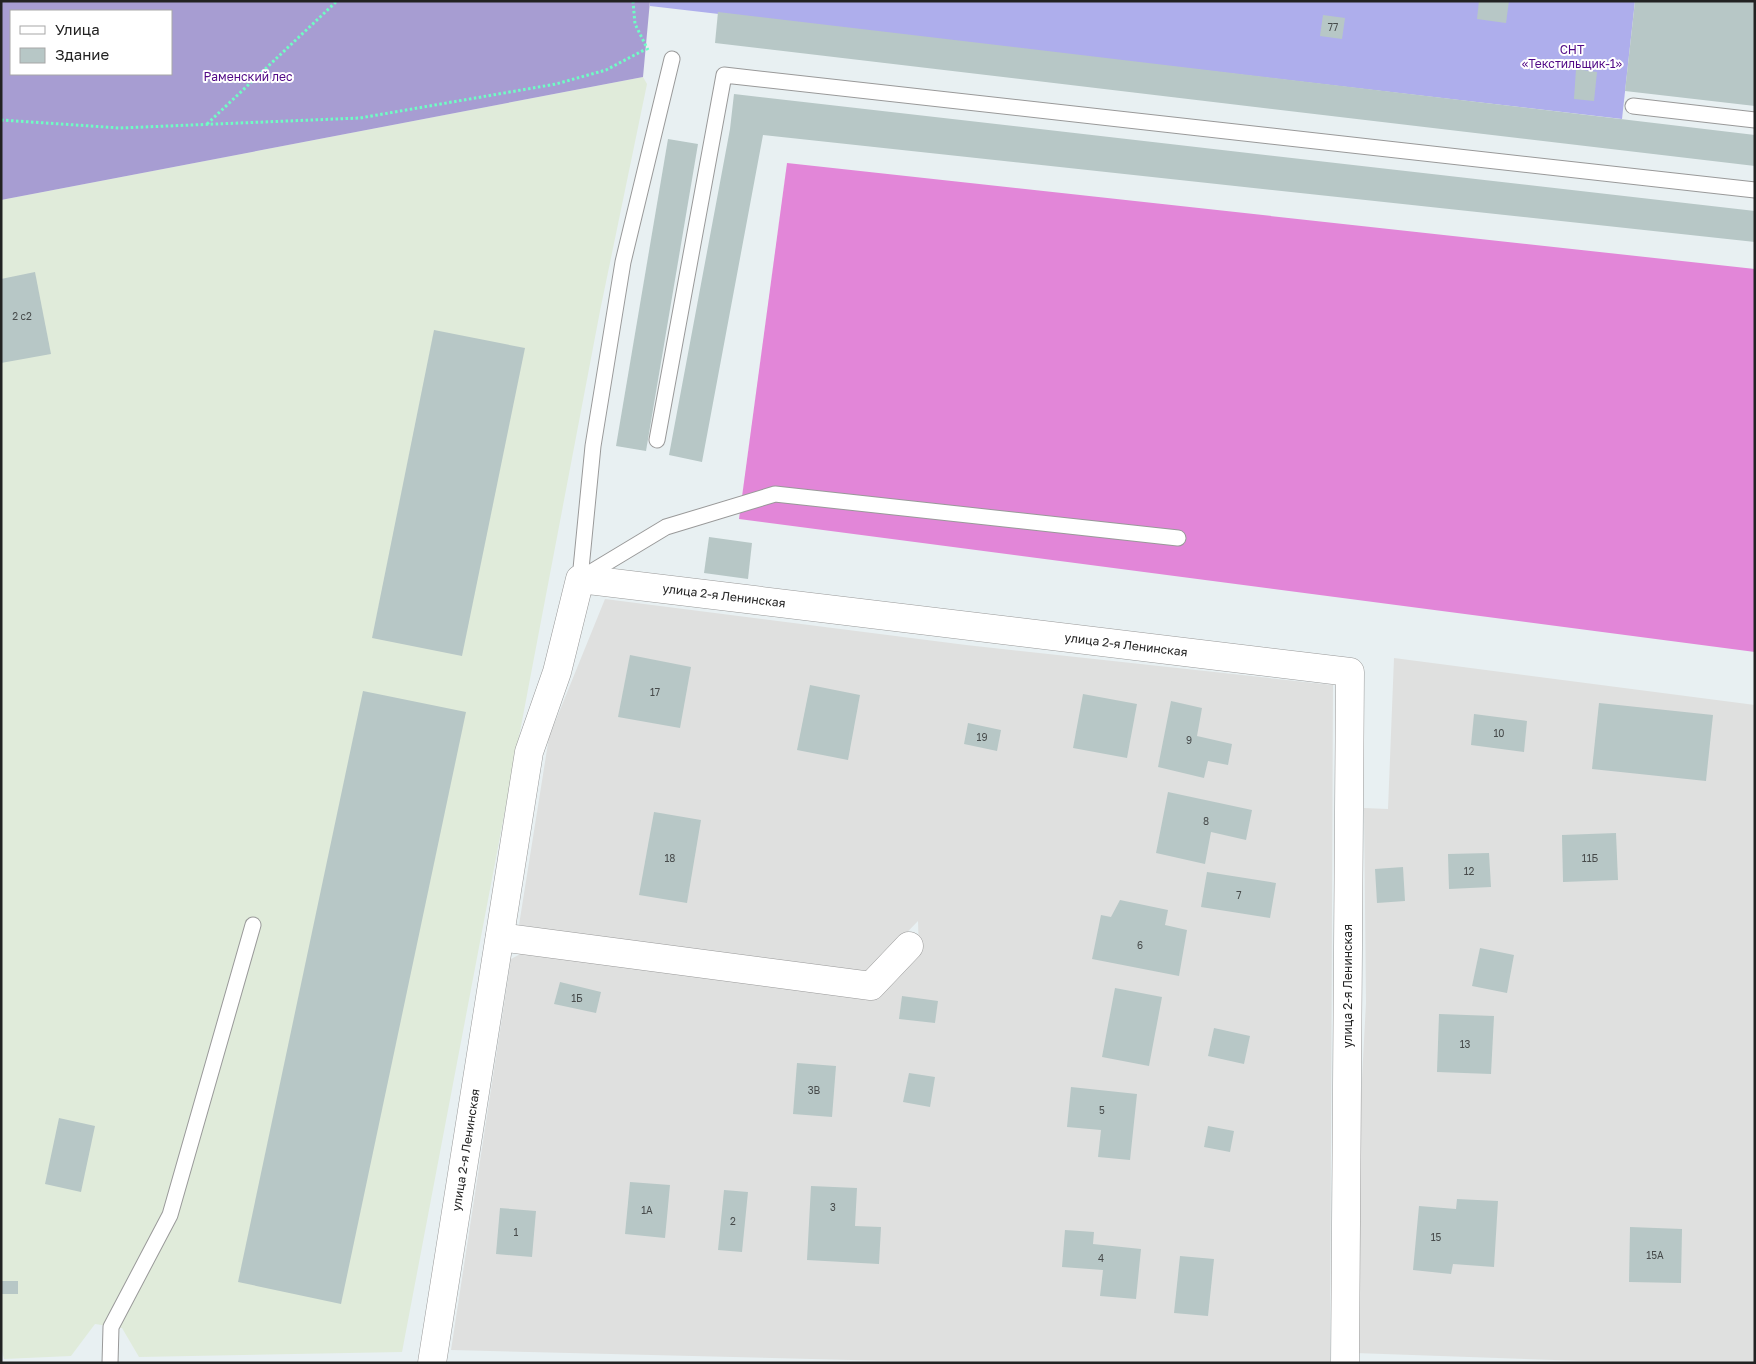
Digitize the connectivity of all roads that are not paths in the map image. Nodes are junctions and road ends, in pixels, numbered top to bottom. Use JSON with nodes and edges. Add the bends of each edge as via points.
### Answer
{"nodes":[{"id":1,"x":672,"y":59,"type":"dead end"},
{"id":2,"x":1633,"y":106,"type":"dead end"},
{"id":3,"x":1755,"y":120,"type":"edge"},
{"id":4,"x":1755,"y":190,"type":"edge"},
{"id":5,"x":657,"y":440,"type":"dead end"},
{"id":6,"x":1178,"y":538,"type":"dead end"},
{"id":7,"x":580,"y":579,"type":"junction"},
{"id":8,"x":253,"y":925,"type":"dead end"},
{"id":9,"x":500,"y":936,"type":"junction"},
{"id":10,"x":909,"y":946,"type":"dead end"},
{"id":11,"x":110,"y":1363,"type":"edge"},
{"id":12,"x":432,"y":1363,"type":"edge"},
{"id":13,"x":1345,"y":1363,"type":"edge"}],
"edges":[{"from":1,"to":7,"type":"lane","via":[[622,262],[593,446]]},
{"from":2,"to":3,"type":"lane"},
{"from":4,"to":5,"type":"lane","via":[[724,75]]},
{"from":6,"to":7,"type":"lane","via":[[775,494],[666,528]]},
{"from":7,"to":9,"type":"street","name":"улица 2-я Ленинская","via":[[556,672],[530,752]]},
{"from":7,"to":13,"type":"street","name":"улица 2-я Ленинская","via":[[1350,672]]},
{"from":8,"to":11,"type":"lane","via":[[170,1215],[111,1327]]},
{"from":9,"to":10,"type":"street","via":[[871,986]]},
{"from":9,"to":12,"type":"street","name":"улица 2-я Ленинская"}]}
